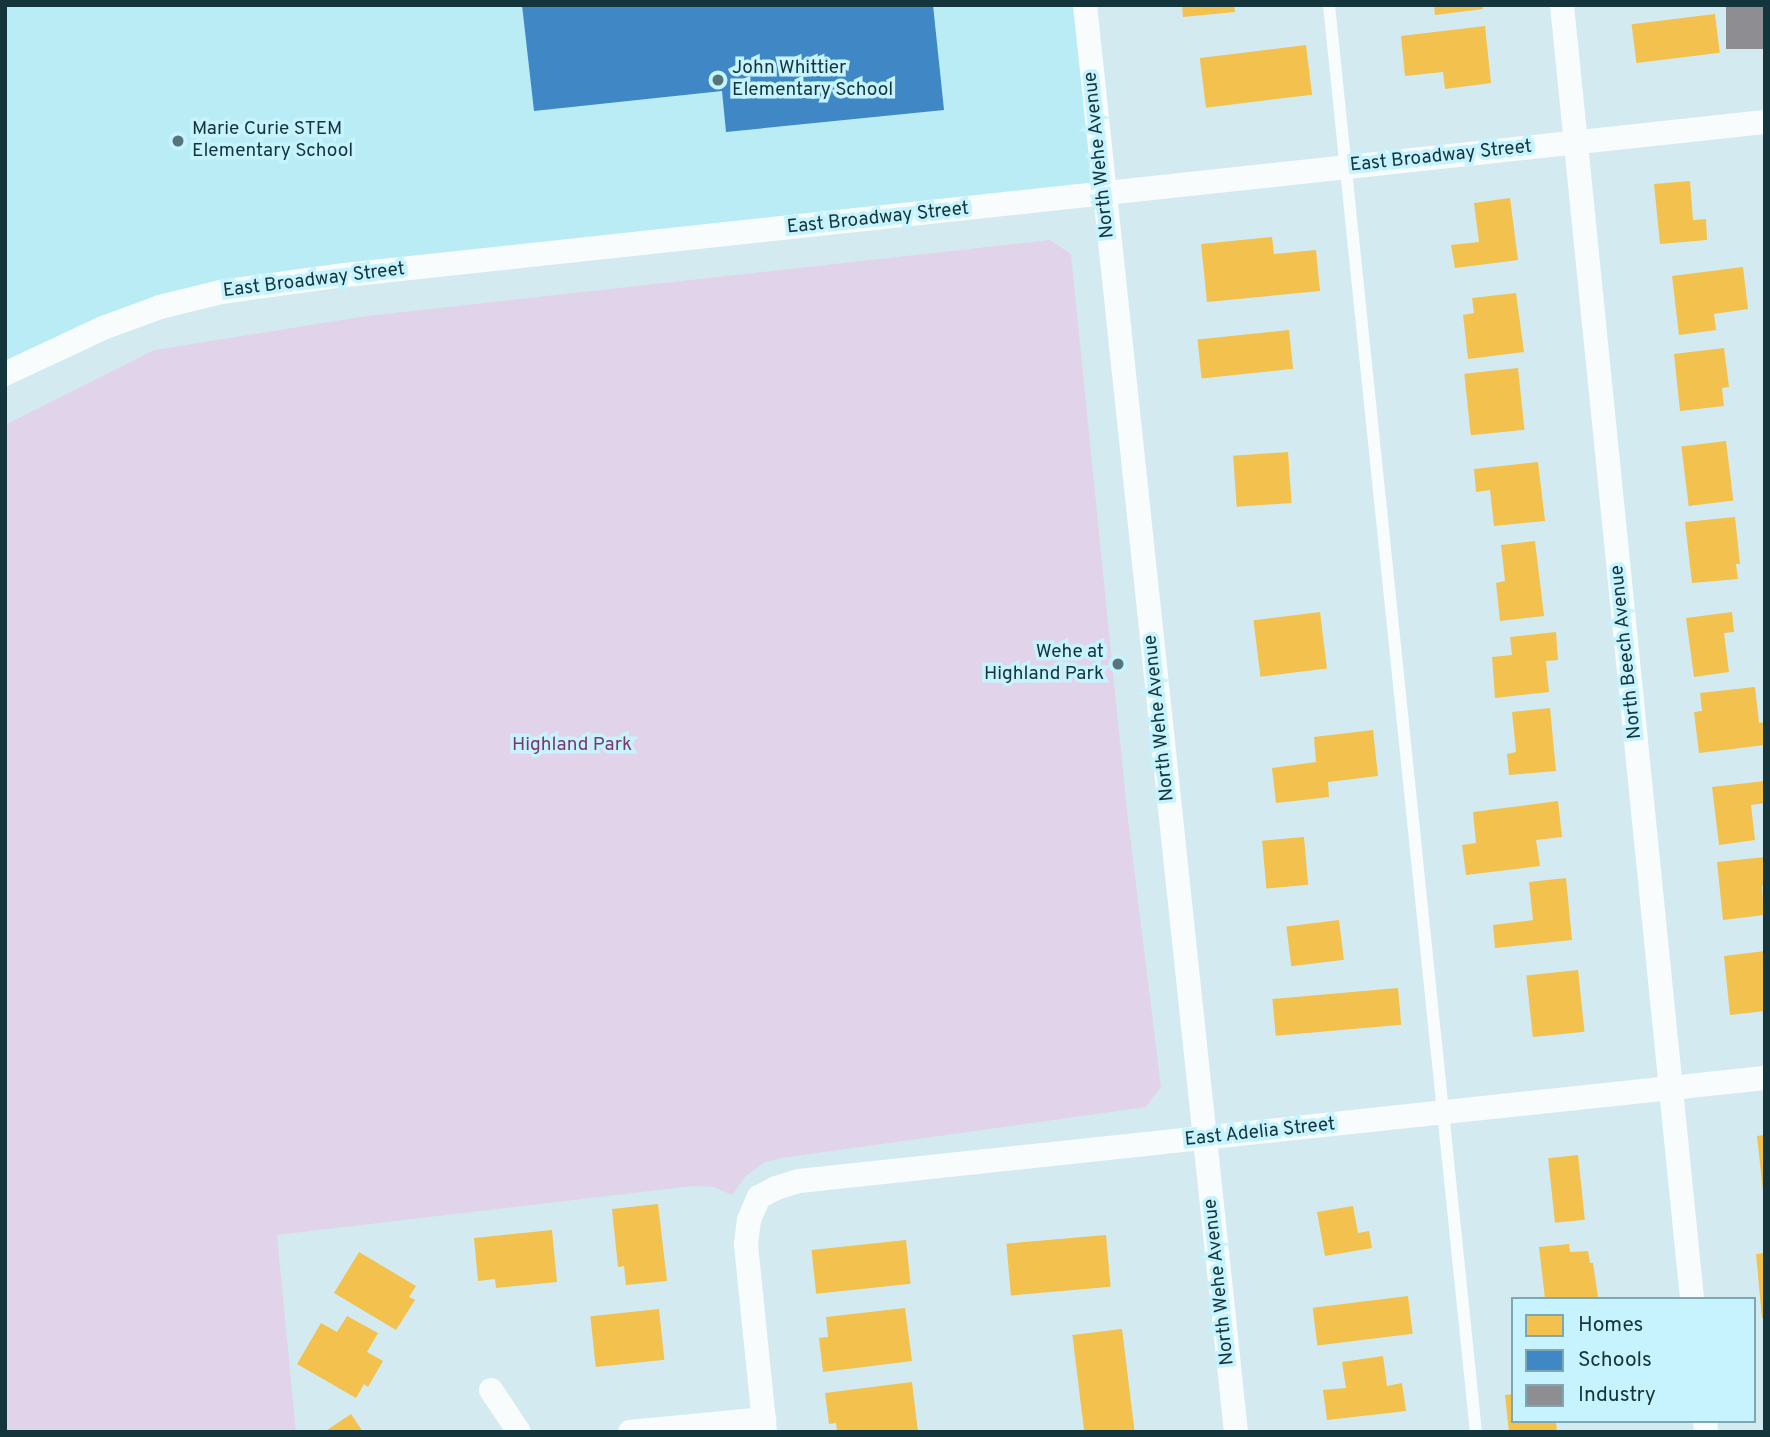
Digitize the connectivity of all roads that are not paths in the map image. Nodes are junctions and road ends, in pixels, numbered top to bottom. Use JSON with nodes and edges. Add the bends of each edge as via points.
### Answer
{"nodes":[{"id":1,"x":1084,"y":5,"type":"edge"},
{"id":2,"x":1328,"y":5,"type":"edge"},
{"id":3,"x":1562,"y":5,"type":"edge"},
{"id":4,"x":1765,"y":122,"type":"edge"},
{"id":5,"x":1576,"y":143,"type":"junction"},
{"id":6,"x":1345,"y":168,"type":"junction"},
{"id":7,"x":1105,"y":194,"type":"junction"},
{"id":8,"x":5,"y":374,"type":"edge"},
{"id":9,"x":1765,"y":1078,"type":"edge"},
{"id":10,"x":1671,"y":1088,"type":"junction"},
{"id":11,"x":1443,"y":1113,"type":"junction"},
{"id":12,"x":1205,"y":1139,"type":"junction"},
{"id":13,"x":1692,"y":1297,"type":"edge"},
{"id":14,"x":491,"y":1390,"type":"dead end"},
{"id":15,"x":765,"y":1425,"type":"edge"},
{"id":16,"x":519,"y":1432,"type":"edge"},
{"id":17,"x":630,"y":1432,"type":"edge"},
{"id":18,"x":1236,"y":1432,"type":"edge"},
{"id":19,"x":1476,"y":1432,"type":"edge"}],
"edges":[{"from":1,"to":7,"type":"street","name":"North Wehe Avenue"},
{"from":2,"to":6,"type":"lane"},
{"from":3,"to":5,"type":"street","name":"North Beech Avenue"},
{"from":4,"to":5,"type":"street","name":"East Broadway Street"},
{"from":5,"to":6,"type":"street","name":"East Broadway Street"},
{"from":5,"to":10,"type":"street","name":"North Beech Avenue"},
{"from":6,"to":7,"type":"street","name":"East Broadway Street"},
{"from":6,"to":11,"type":"lane"},
{"from":7,"to":8,"type":"street","name":"East Broadway Street","via":[[221,292],[103,328]]},
{"from":7,"to":12,"type":"street","name":"North Wehe Avenue"},
{"from":9,"to":10,"type":"street","name":"East Adelia Street"},
{"from":10,"to":11,"type":"street","name":"East Adelia Street"},
{"from":10,"to":13,"type":"street","name":"North Beech Avenue"},
{"from":11,"to":12,"type":"street","name":"East Adelia Street"},
{"from":11,"to":19,"type":"lane"},
{"from":12,"to":15,"type":"street","name":"East Adelia Street","via":[[799,1181],[759,1197],[749,1220],[746,1244]]},
{"from":12,"to":18,"type":"street","name":"North Wehe Avenue"},
{"from":14,"to":16,"type":"street"},
{"from":15,"to":17,"type":"street"}]}
